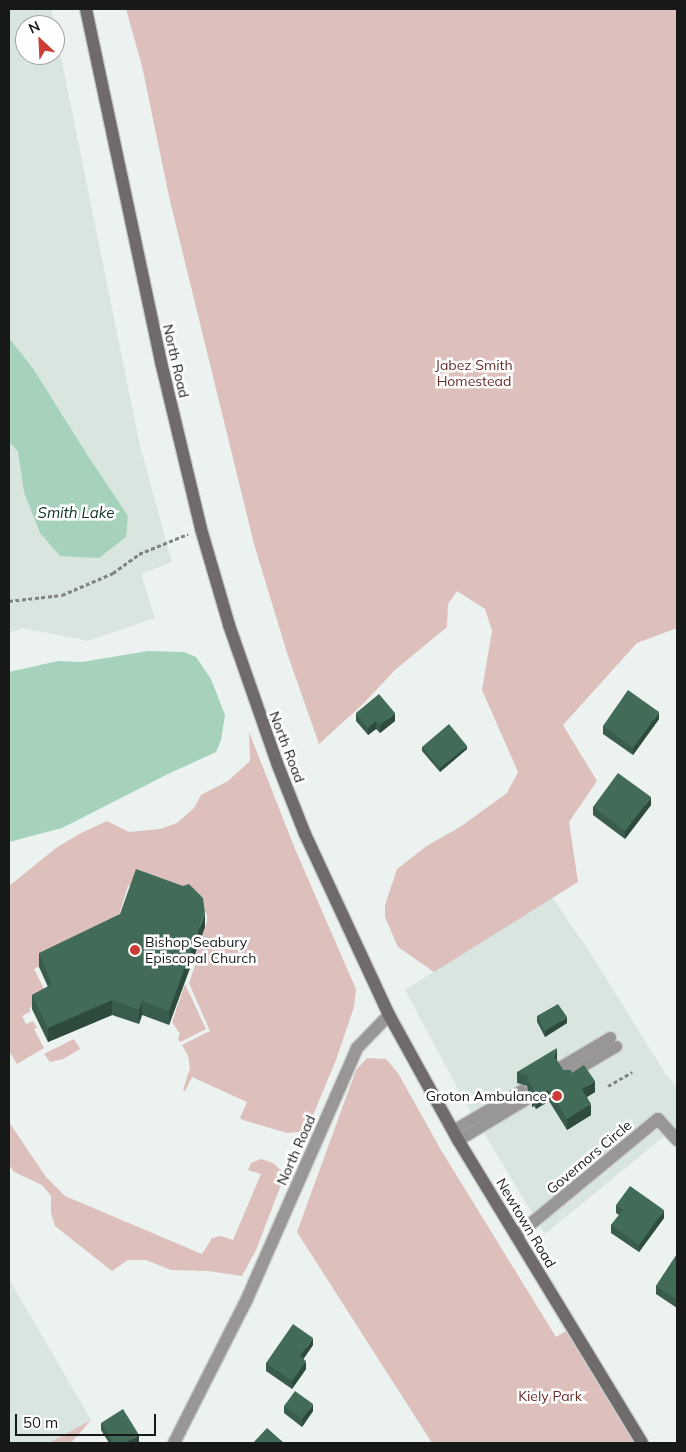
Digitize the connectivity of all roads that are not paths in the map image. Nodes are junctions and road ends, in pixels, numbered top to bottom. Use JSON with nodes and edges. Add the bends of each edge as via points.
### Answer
{"nodes":[{"id":1,"x":86,"y":9,"type":"edge"},
{"id":2,"x":389,"y":1015,"type":"junction"},
{"id":3,"x":613,"y":1041,"type":"dead end"},
{"id":4,"x":564,"y":1070,"type":"edge"},
{"id":5,"x":524,"y":1094,"type":"dead end"},
{"id":6,"x":455,"y":1135,"type":"junction"},
{"id":7,"x":677,"y":1140,"type":"edge"},
{"id":8,"x":516,"y":1236,"type":"junction"},
{"id":9,"x":174,"y":1443,"type":"edge"},
{"id":10,"x":642,"y":1443,"type":"edge"}],
"edges":[{"from":1,"to":2,"type":"main road","name":"North Road","via":[[161,362],[201,529],[229,625],[305,834]]},
{"from":2,"to":6,"type":"main road","name":"Newtown Road"},
{"from":2,"to":9,"type":"street","name":"North Road","via":[[357,1048],[247,1299]]},
{"from":3,"to":4,"type":"lane"},
{"from":5,"to":6,"type":"lane"},
{"from":6,"to":8,"type":"main road","name":"Newtown Road"},
{"from":7,"to":8,"type":"street","name":"Governors Circle","via":[[658,1119]]},
{"from":8,"to":10,"type":"main road","name":"Newtown Road"}]}
